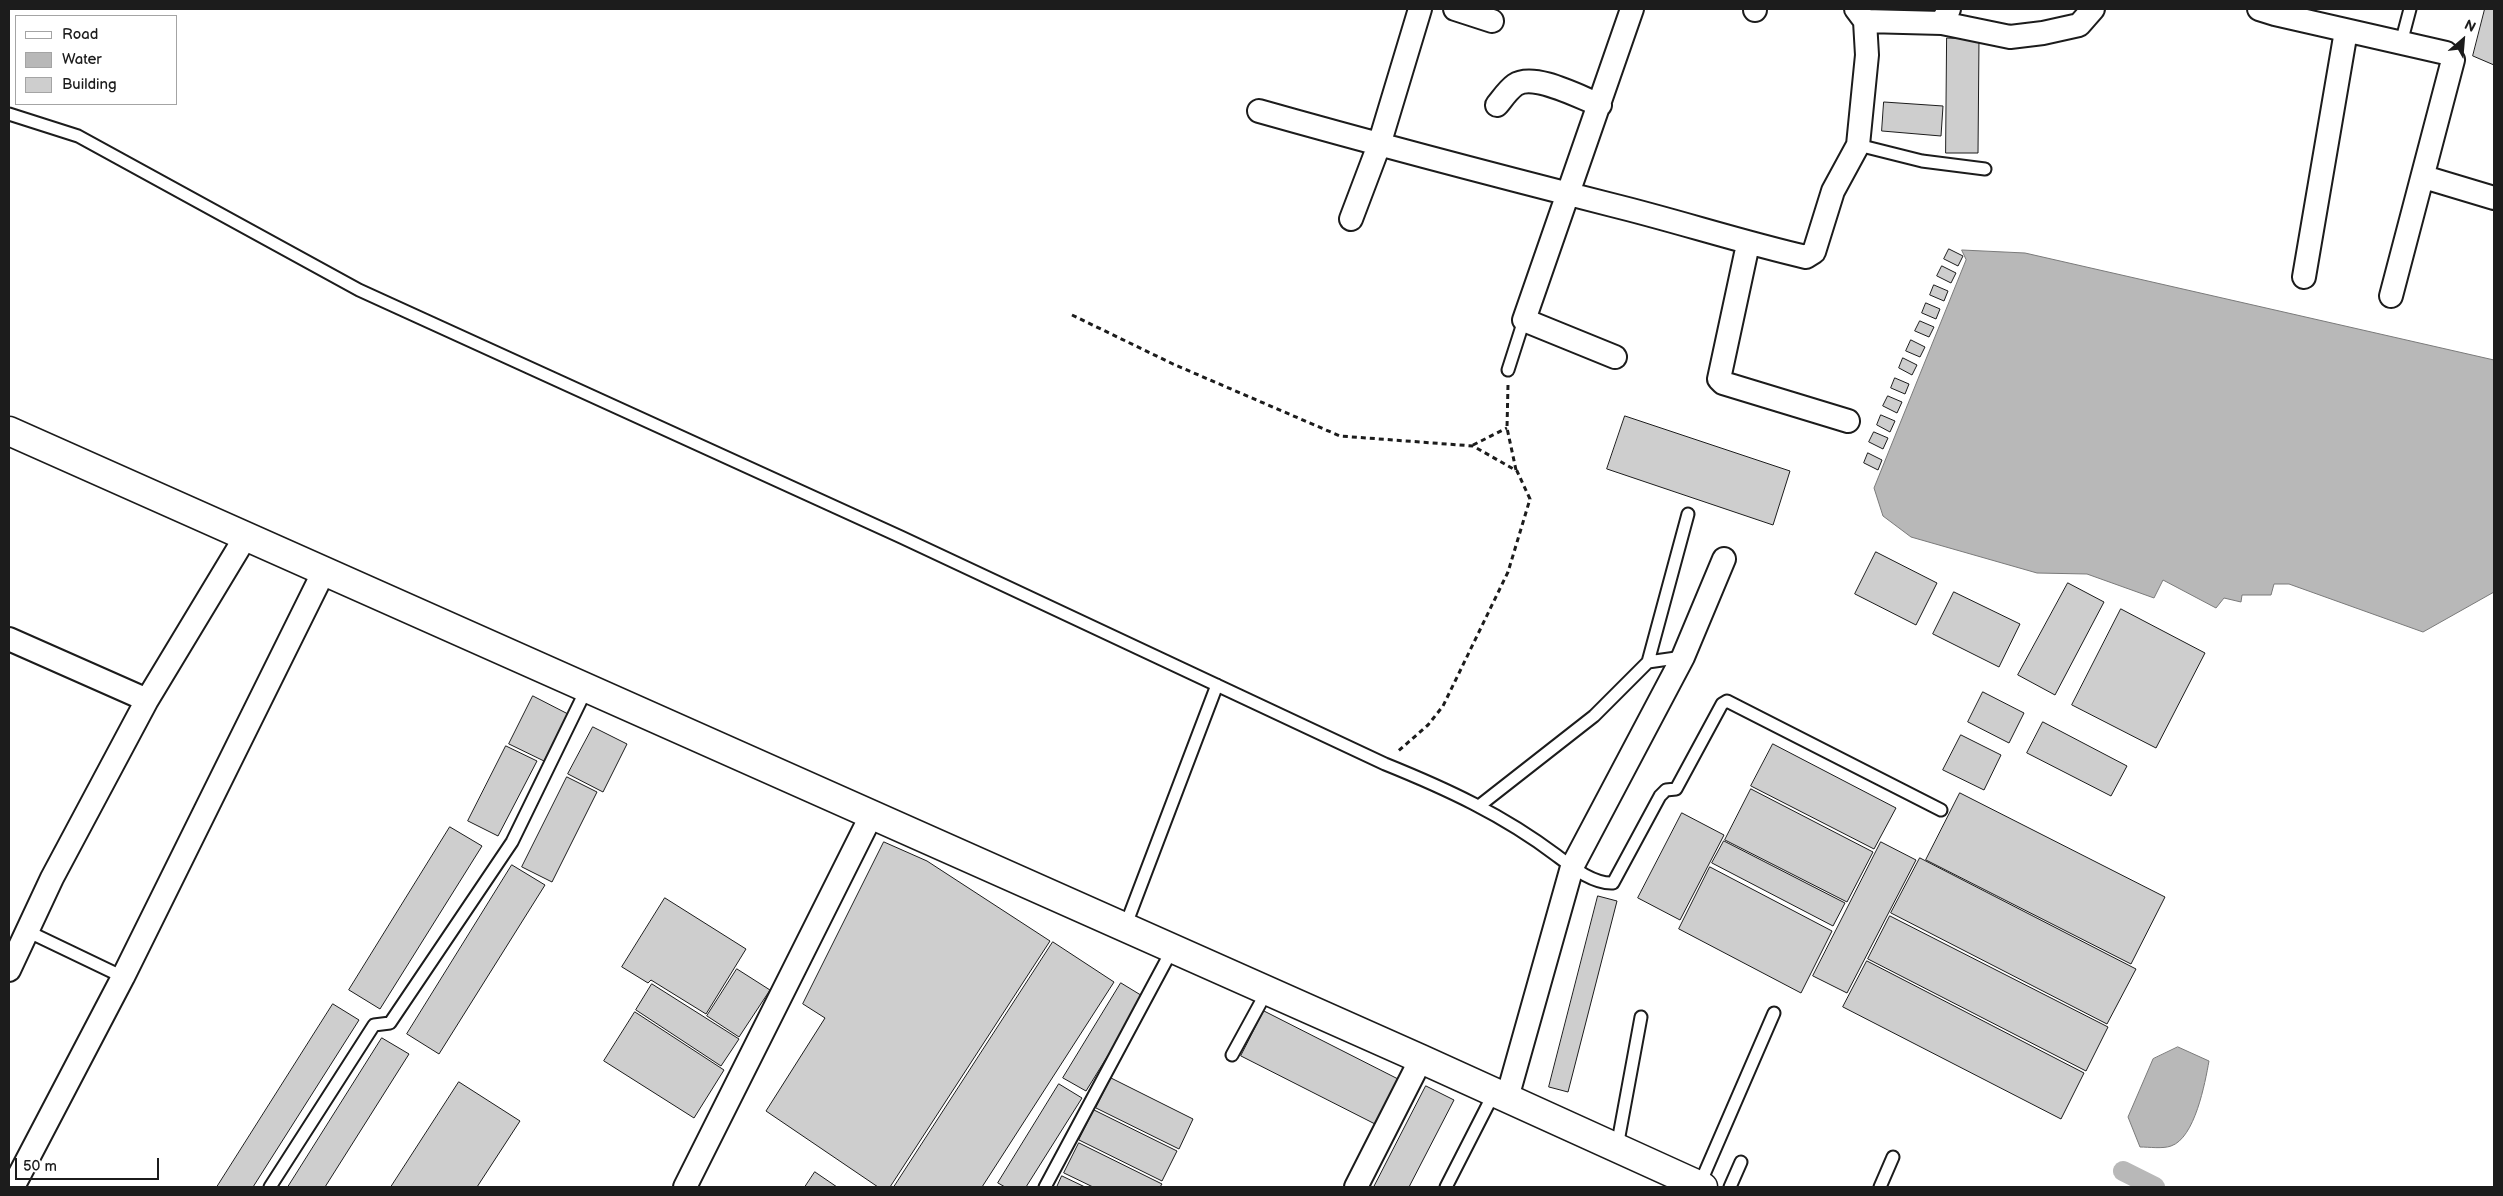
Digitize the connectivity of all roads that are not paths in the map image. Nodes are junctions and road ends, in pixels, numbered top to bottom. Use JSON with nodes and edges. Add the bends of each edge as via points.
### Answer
{"nodes":[{"id":1,"x":1420,"y":9,"type":"edge"},
{"id":2,"x":1455,"y":9,"type":"edge"},
{"id":3,"x":1632,"y":9,"type":"edge"},
{"id":4,"x":2093,"y":9,"type":"edge"},
{"id":5,"x":2410,"y":9,"type":"edge"},
{"id":6,"x":2271,"y":11,"type":"edge"},
{"id":7,"x":1861,"y":15,"type":"edge"},
{"id":8,"x":1945,"y":16,"type":"edge"},
{"id":9,"x":1492,"y":21,"type":"dead end"},
{"id":10,"x":2346,"y":31,"type":"junction"},
{"id":11,"x":2401,"y":43,"type":"junction"},
{"id":12,"x":1497,"y":105,"type":"dead end"},
{"id":13,"x":1600,"y":106,"type":"junction"},
{"id":14,"x":1259,"y":111,"type":"dead end"},
{"id":15,"x":9,"y":114,"type":"edge"},
{"id":16,"x":1379,"y":145,"type":"junction"},
{"id":17,"x":1858,"y":145,"type":"junction"},
{"id":18,"x":1985,"y":169,"type":"dead end"},
{"id":19,"x":2424,"y":177,"type":"junction"},
{"id":20,"x":1567,"y":195,"type":"junction"},
{"id":21,"x":2494,"y":198,"type":"edge"},
{"id":22,"x":1350,"y":219,"type":"dead end"},
{"id":23,"x":1748,"y":244,"type":"junction"},
{"id":24,"x":2304,"y":277,"type":"dead end"},
{"id":25,"x":2391,"y":296,"type":"dead end"},
{"id":26,"x":1524,"y":320,"type":"junction"},
{"id":27,"x":1615,"y":357,"type":"dead end"},
{"id":28,"x":1508,"y":375,"type":"road end"},
{"id":29,"x":1848,"y":421,"type":"dead end"},
{"id":30,"x":9,"y":431,"type":"edge"},
{"id":31,"x":1688,"y":514,"type":"dead end"},
{"id":32,"x":246,"y":536,"type":"junction"},
{"id":33,"x":1724,"y":559,"type":"dead end"},
{"id":34,"x":324,"y":571,"type":"junction"},
{"id":35,"x":9,"y":638,"type":"edge"},
{"id":36,"x":1683,"y":657,"type":"junction"},
{"id":37,"x":1648,"y":662,"type":"junction"},
{"id":38,"x":1217,"y":685,"type":"junction"},
{"id":39,"x":587,"y":688,"type":"junction"},
{"id":40,"x":147,"y":700,"type":"junction"},
{"id":41,"x":1479,"y":806,"type":"junction"},
{"id":42,"x":1941,"y":810,"type":"dead end"},
{"id":43,"x":872,"y":814,"type":"junction"},
{"id":44,"x":1572,"y":868,"type":"junction"},
{"id":45,"x":1125,"y":927,"type":"junction"},
{"id":46,"x":27,"y":931,"type":"junction"},
{"id":47,"x":1173,"y":948,"type":"junction"},
{"id":48,"x":9,"y":970,"type":"edge"},
{"id":49,"x":123,"y":978,"type":"junction"},
{"id":50,"x":1267,"y":990,"type":"junction"},
{"id":51,"x":1774,"y":1013,"type":"dead end"},
{"id":52,"x":1641,"y":1017,"type":"dead end"},
{"id":53,"x":1232,"y":1055,"type":"dead end"},
{"id":54,"x":1421,"y":1058,"type":"junction"},
{"id":55,"x":1500,"y":1096,"type":"junction"},
{"id":56,"x":1616,"y":1149,"type":"junction"},
{"id":57,"x":1893,"y":1157,"type":"dead end"},
{"id":58,"x":1741,"y":1162,"type":"dead end"},
{"id":59,"x":1701,"y":1186,"type":"edge"},
{"id":60,"x":13,"y":1187,"type":"edge"},
{"id":61,"x":270,"y":1187,"type":"edge"},
{"id":62,"x":685,"y":1187,"type":"edge"},
{"id":63,"x":1044,"y":1187,"type":"edge"},
{"id":64,"x":1356,"y":1187,"type":"edge"},
{"id":65,"x":1446,"y":1187,"type":"edge"},
{"id":66,"x":1730,"y":1187,"type":"edge"},
{"id":67,"x":1880,"y":1187,"type":"edge"}],
"edges":[{"from":1,"to":16,"type":"street"},
{"from":2,"to":9,"type":"street"},
{"from":3,"to":13,"type":"street"},
{"from":4,"to":8,"type":"street","via":[[2079,25],[2010,37]]},
{"from":5,"to":11,"type":"lane"},
{"from":6,"to":10,"type":"street"},
{"from":7,"to":8,"type":"street"},
{"from":7,"to":17,"type":"street","via":[[1867,55]]},
{"from":10,"to":11,"type":"street"},
{"from":10,"to":24,"type":"street"},
{"from":11,"to":19,"type":"street","via":[[2446,53],[2453,60]]},
{"from":12,"to":13,"type":"street","via":[[1516,85],[1527,80],[1546,84]]},
{"from":13,"to":20,"type":"street"},
{"from":14,"to":16,"type":"street"},
{"from":15,"to":38,"type":"lane","via":[[78,136],[359,290]]},
{"from":16,"to":20,"type":"street"},
{"from":16,"to":22,"type":"street"},
{"from":17,"to":18,"type":"lane","via":[[1922,161]]},
{"from":17,"to":23,"type":"street","via":[[1832,191],[1814,252],[1806,257]]},
{"from":19,"to":21,"type":"street"},
{"from":19,"to":25,"type":"street"},
{"from":20,"to":23,"type":"street"},
{"from":20,"to":26,"type":"street"},
{"from":23,"to":29,"type":"street","via":[[1719,379],[1723,383]]},
{"from":26,"to":27,"type":"street"},
{"from":26,"to":28,"type":"lane"},
{"from":30,"to":32,"type":"street"},
{"from":31,"to":37,"type":"lane"},
{"from":32,"to":34,"type":"street"},
{"from":32,"to":40,"type":"street"},
{"from":33,"to":36,"type":"street"},
{"from":34,"to":39,"type":"street"},
{"from":34,"to":49,"type":"street"},
{"from":35,"to":40,"type":"street"},
{"from":36,"to":37,"type":"lane"},
{"from":36,"to":44,"type":"street"},
{"from":37,"to":41,"type":"lane","via":[[1594,716]]},
{"from":38,"to":41,"type":"lane"},
{"from":38,"to":45,"type":"lane"},
{"from":39,"to":43,"type":"street"},
{"from":39,"to":61,"type":"lane","via":[[512,842],[390,1023],[374,1025]]},
{"from":40,"to":46,"type":"street"},
{"from":41,"to":44,"type":"lane","via":[[1531,836]]},
{"from":42,"to":44,"type":"lane","via":[[1726,701],[1676,789],[1666,790],[1660,796],[1613,883],[1598,881]]},
{"from":43,"to":45,"type":"street"},
{"from":43,"to":62,"type":"street"},
{"from":44,"to":55,"type":"street"},
{"from":45,"to":47,"type":"street"},
{"from":46,"to":48,"type":"street"},
{"from":46,"to":49,"type":"lane"},
{"from":47,"to":50,"type":"street"},
{"from":47,"to":63,"type":"lane"},
{"from":49,"to":60,"type":"street"},
{"from":50,"to":53,"type":"lane"},
{"from":50,"to":54,"type":"street"},
{"from":51,"to":59,"type":"lane"},
{"from":52,"to":56,"type":"lane"},
{"from":54,"to":55,"type":"street"},
{"from":54,"to":64,"type":"street"},
{"from":55,"to":56,"type":"street"},
{"from":55,"to":65,"type":"lane"},
{"from":56,"to":59,"type":"street"},
{"from":57,"to":67,"type":"lane"},
{"from":58,"to":66,"type":"lane"}]}
